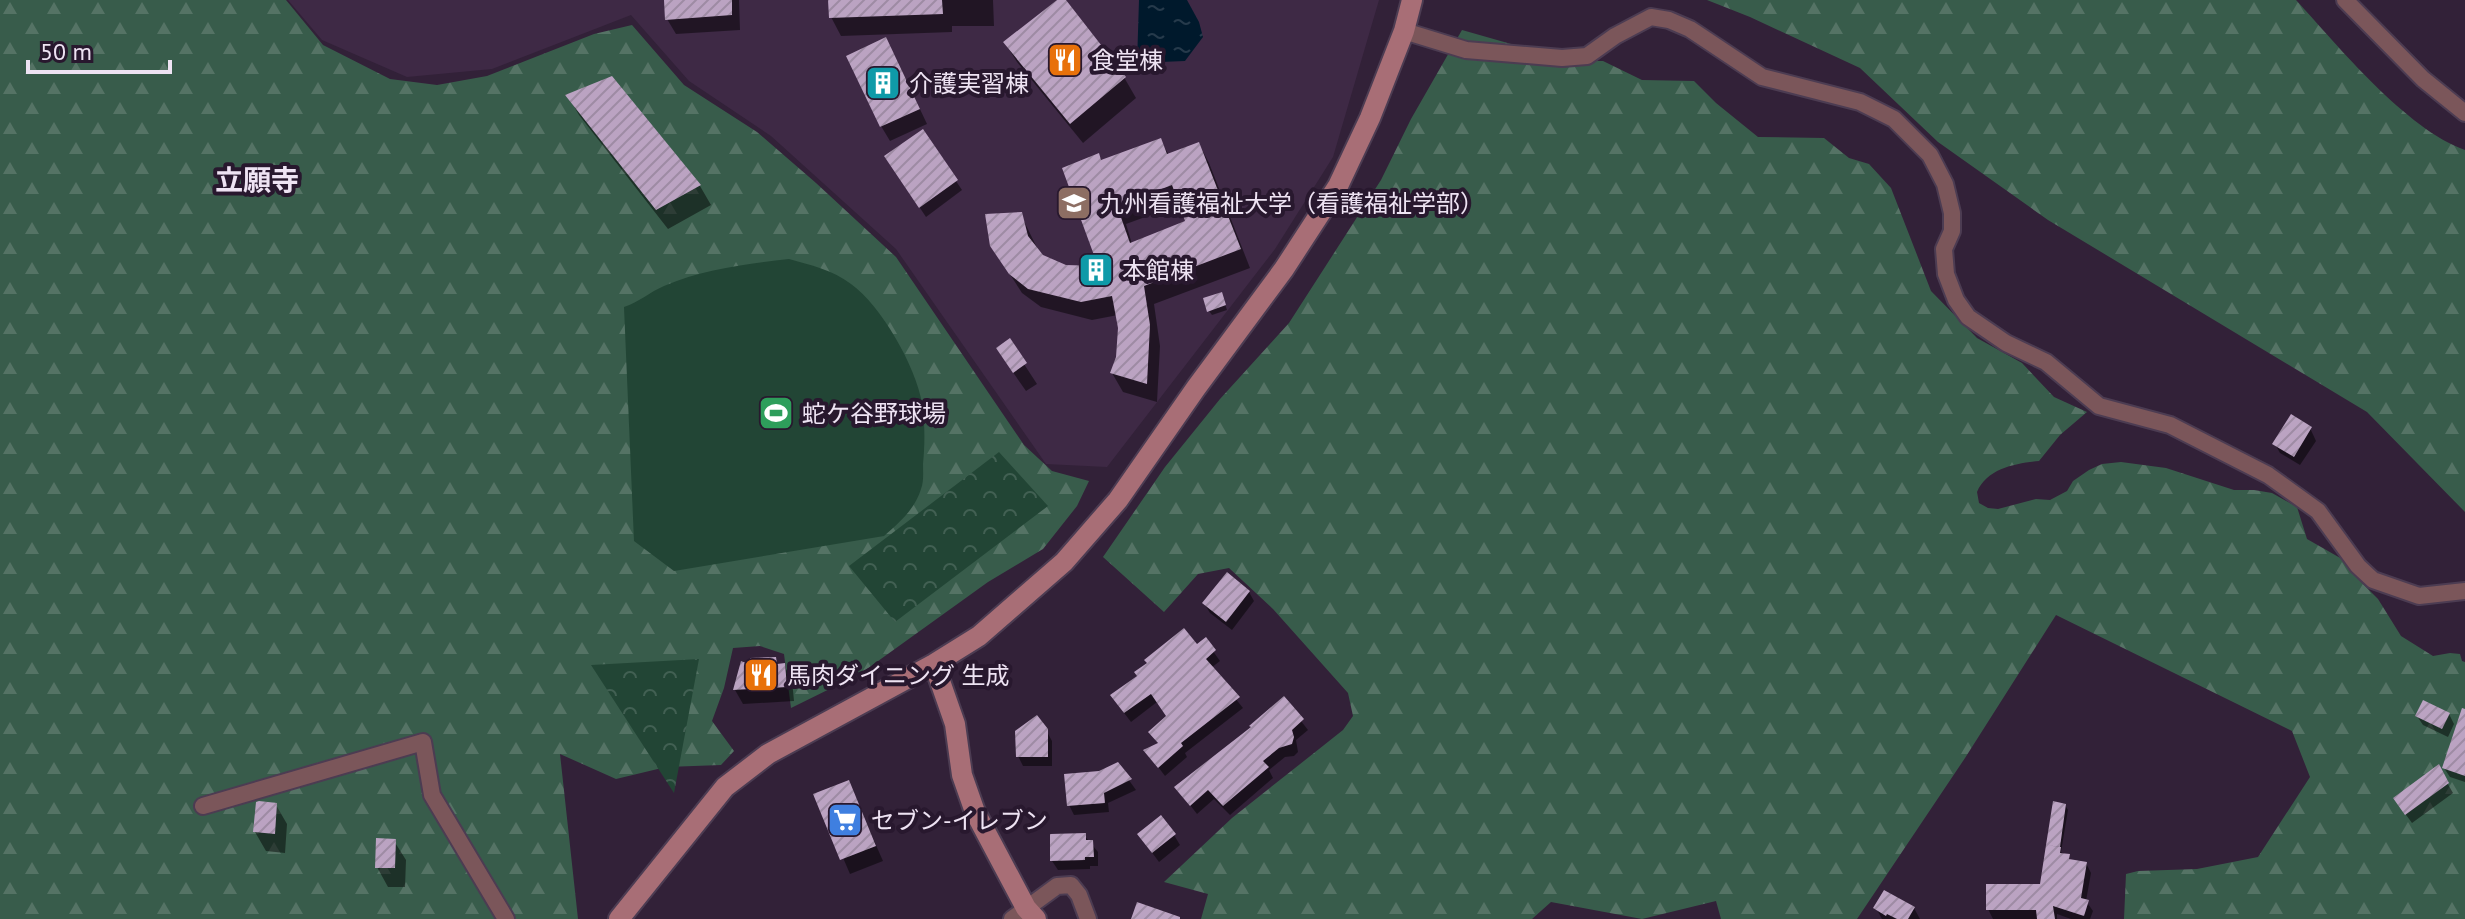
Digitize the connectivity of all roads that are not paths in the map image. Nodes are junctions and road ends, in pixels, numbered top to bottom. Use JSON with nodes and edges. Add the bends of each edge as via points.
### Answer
{"nodes":[{"id":1,"x":1412,"y":0,"type":"edge"},
{"id":2,"x":2345,"y":0,"type":"edge"},
{"id":3,"x":1404,"y":31,"type":"junction"},
{"id":4,"x":2465,"y":113,"type":"edge"},
{"id":5,"x":2465,"y":591,"type":"edge"},
{"id":6,"x":934,"y":664,"type":"junction"},
{"id":7,"x":203,"y":806,"type":"dead end"},
{"id":8,"x":1024,"y":915,"type":"edge"},
{"id":9,"x":506,"y":919,"type":"edge"},
{"id":10,"x":619,"y":919,"type":"edge"},
{"id":11,"x":1088,"y":919,"type":"edge"}],
"edges":[{"from":1,"to":3,"type":"street"},
{"from":2,"to":4,"type":"street","via":[[2423,79]]},
{"from":3,"to":5,"type":"street","via":[[1466,50],[1562,58],[1587,56],[1651,17],[1669,20],[1762,77],[1860,102],[1894,119],[1930,155],[1945,184],[1952,213],[1944,249],[1946,274],[1968,317],[2046,362],[2099,406],[2170,425],[2268,475],[2318,511],[2373,580],[2419,596]]},
{"from":3,"to":6,"type":"street","via":[[1338,186],[1118,500],[1064,562],[979,636]]},
{"from":6,"to":8,"type":"street","via":[[955,724],[962,775],[975,812]]},
{"from":6,"to":10,"type":"street","via":[[768,754],[725,787]]},
{"from":7,"to":9,"type":"street","via":[[423,742],[432,795]]},
{"from":8,"to":11,"type":"street","via":[[1057,886],[1071,885]]}]}
